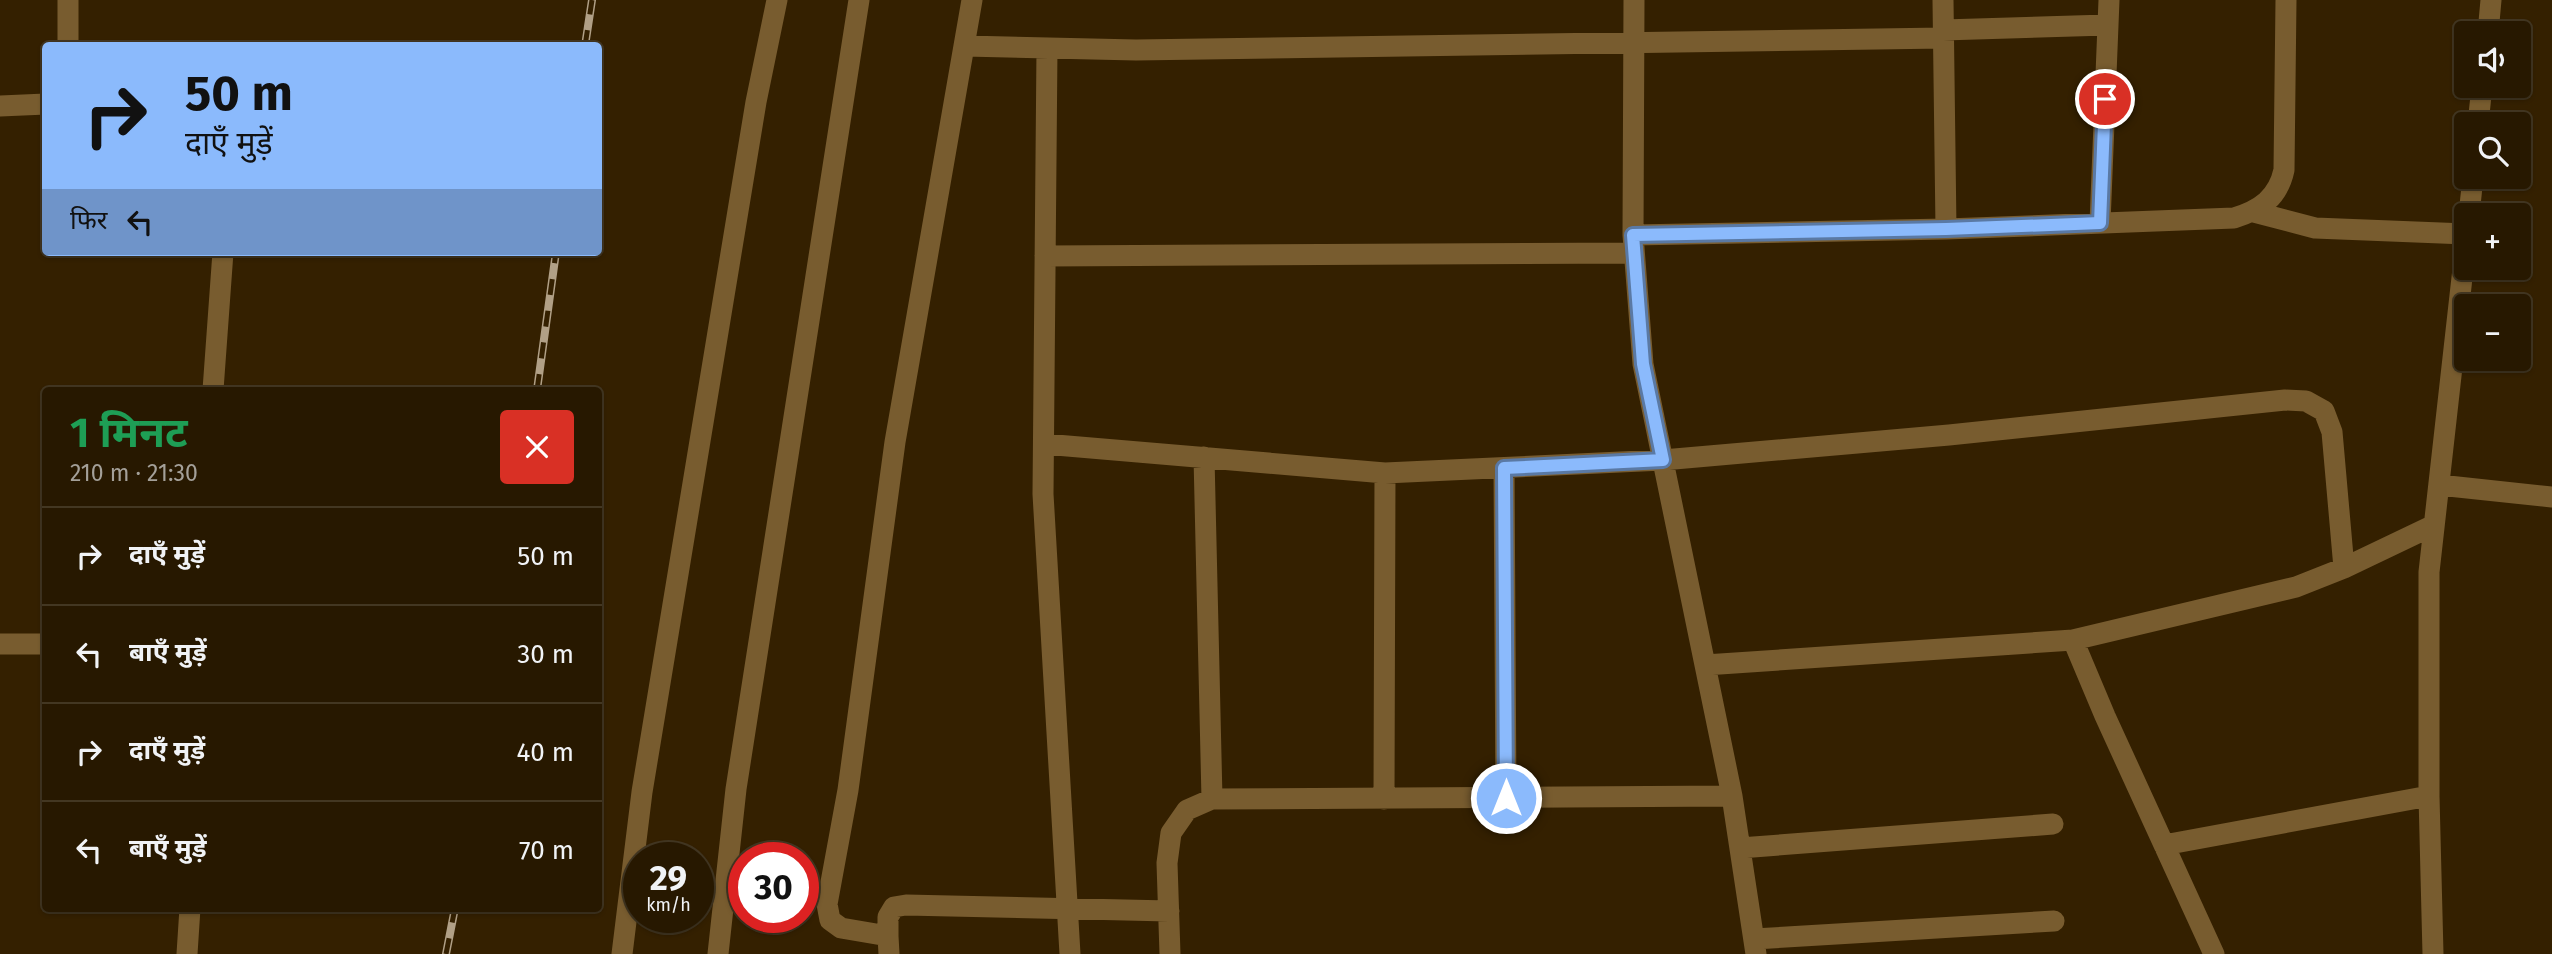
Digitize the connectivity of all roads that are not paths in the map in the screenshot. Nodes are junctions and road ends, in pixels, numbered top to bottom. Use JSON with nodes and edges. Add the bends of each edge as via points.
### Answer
{"nodes":[{"id":1,"x":68,"y":0,"type":"edge"},
{"id":2,"x":777,"y":0,"type":"edge"},
{"id":3,"x":859,"y":0,"type":"edge"},
{"id":4,"x":972,"y":0,"type":"edge"},
{"id":5,"x":1634,"y":0,"type":"edge"},
{"id":6,"x":1943,"y":0,"type":"edge"},
{"id":7,"x":2109,"y":0,"type":"edge"},
{"id":8,"x":2286,"y":0,"type":"edge"},
{"id":9,"x":2491,"y":0,"type":"edge"},
{"id":10,"x":2489,"y":21,"type":"edge"},
{"id":11,"x":2108,"y":25,"type":"junction"},
{"id":12,"x":1943,"y":34,"type":"junction"},
{"id":13,"x":68,"y":42,"type":"edge"},
{"id":14,"x":1633,"y":42,"type":"junction"},
{"id":15,"x":965,"y":46,"type":"junction"},
{"id":16,"x":1047,"y":48,"type":"junction"},
{"id":17,"x":42,"y":104,"type":"edge"},
{"id":18,"x":0,"y":106,"type":"edge"},
{"id":19,"x":2253,"y":212,"type":"junction"},
{"id":20,"x":2100,"y":223,"type":"junction"},
{"id":21,"x":1946,"y":229,"type":"junction"},
{"id":22,"x":2454,"y":234,"type":"edge"},
{"id":23,"x":1634,"y":244,"type":"junction"},
{"id":24,"x":223,"y":256,"type":"edge"},
{"id":25,"x":1045,"y":256,"type":"junction"},
{"id":26,"x":2462,"y":280,"type":"edge"},
{"id":27,"x":213,"y":387,"type":"edge"},
{"id":28,"x":1044,"y":444,"type":"junction"},
{"id":29,"x":1204,"y":457,"type":"junction"},
{"id":30,"x":1663,"y":460,"type":"junction"},
{"id":31,"x":1504,"y":468,"type":"junction"},
{"id":32,"x":1385,"y":473,"type":"junction"},
{"id":33,"x":2439,"y":485,"type":"junction"},
{"id":34,"x":2552,"y":497,"type":"edge"},
{"id":35,"x":2434,"y":526,"type":"junction"},
{"id":36,"x":2344,"y":568,"type":"junction"},
{"id":37,"x":2073,"y":640,"type":"junction"},
{"id":38,"x":0,"y":644,"type":"edge"},
{"id":39,"x":42,"y":644,"type":"edge"},
{"id":40,"x":1705,"y":665,"type":"junction"},
{"id":41,"x":1732,"y":796,"type":"junction"},
{"id":42,"x":2429,"y":796,"type":"junction"},
{"id":43,"x":1506,"y":798,"type":"junction"},
{"id":44,"x":1212,"y":799,"type":"junction"},
{"id":45,"x":1384,"y":799,"type":"junction"},
{"id":46,"x":2053,"y":824,"type":"dead end"},
{"id":47,"x":2164,"y":845,"type":"junction"},
{"id":48,"x":1740,"y":848,"type":"junction"},
{"id":49,"x":1067,"y":909,"type":"junction"},
{"id":50,"x":1169,"y":911,"type":"junction"},
{"id":51,"x":190,"y":912,"type":"edge"},
{"id":52,"x":2054,"y":921,"type":"dead end"},
{"id":53,"x":889,"y":945,"type":"edge"},
{"id":54,"x":1755,"y":946,"type":"edge"},
{"id":55,"x":187,"y":954,"type":"edge"},
{"id":56,"x":622,"y":954,"type":"edge"},
{"id":57,"x":718,"y":954,"type":"edge"},
{"id":58,"x":1070,"y":954,"type":"edge"},
{"id":59,"x":1170,"y":954,"type":"edge"},
{"id":60,"x":2214,"y":954,"type":"edge"},
{"id":61,"x":2434,"y":954,"type":"edge"}],
"edges":[{"from":1,"to":13,"type":"street"},
{"from":2,"to":56,"type":"street","via":[[756,102],[642,792]]},
{"from":3,"to":57,"type":"street","via":[[736,789]]},
{"from":4,"to":15,"type":"street"},
{"from":5,"to":14,"type":"street"},
{"from":6,"to":12,"type":"street"},
{"from":7,"to":11,"type":"street"},
{"from":8,"to":19,"type":"street","via":[[2284,170],[2271,199]]},
{"from":9,"to":10,"type":"street"},
{"from":11,"to":12,"type":"street"},
{"from":11,"to":20,"type":"street"},
{"from":12,"to":14,"type":"street"},
{"from":12,"to":21,"type":"street"},
{"from":14,"to":16,"type":"street"},
{"from":14,"to":23,"type":"street"},
{"from":15,"to":16,"type":"street"},
{"from":15,"to":53,"type":"street","via":[[895,442],[848,790],[827,904],[830,920],[841,928]]},
{"from":16,"to":25,"type":"street"},
{"from":17,"to":18,"type":"street"},
{"from":19,"to":20,"type":"street","via":[[2234,218]]},
{"from":19,"to":22,"type":"street","via":[[2315,228]]},
{"from":20,"to":21,"type":"street"},
{"from":21,"to":23,"type":"street"},
{"from":23,"to":25,"type":"street"},
{"from":23,"to":30,"type":"street","via":[[1643,364]]},
{"from":24,"to":27,"type":"street"},
{"from":25,"to":28,"type":"street"},
{"from":26,"to":33,"type":"street"},
{"from":28,"to":29,"type":"street"},
{"from":28,"to":49,"type":"street"},
{"from":29,"to":32,"type":"street"},
{"from":29,"to":44,"type":"street"},
{"from":30,"to":31,"type":"street"},
{"from":30,"to":36,"type":"street","via":[[2306,401],[2324,411],[2332,432]]},
{"from":30,"to":40,"type":"street"},
{"from":31,"to":32,"type":"street"},
{"from":31,"to":43,"type":"street"},
{"from":32,"to":45,"type":"street"},
{"from":33,"to":34,"type":"street"},
{"from":33,"to":35,"type":"street"},
{"from":35,"to":36,"type":"street"},
{"from":35,"to":42,"type":"street","via":[[2429,572]]},
{"from":36,"to":37,"type":"street","via":[[2296,587]]},
{"from":37,"to":40,"type":"street"},
{"from":37,"to":47,"type":"street"},
{"from":38,"to":39,"type":"street"},
{"from":40,"to":41,"type":"street"},
{"from":41,"to":43,"type":"street"},
{"from":41,"to":48,"type":"street"},
{"from":42,"to":47,"type":"street"},
{"from":42,"to":61,"type":"street"},
{"from":43,"to":45,"type":"street"},
{"from":44,"to":45,"type":"street"},
{"from":44,"to":50,"type":"street","via":[[1187,810],[1171,833]]},
{"from":46,"to":48,"type":"street"},
{"from":47,"to":60,"type":"street"},
{"from":48,"to":54,"type":"street"},
{"from":49,"to":50,"type":"street"},
{"from":49,"to":53,"type":"street","via":[[894,907],[888,917]]},
{"from":49,"to":58,"type":"street"},
{"from":50,"to":59,"type":"street"},
{"from":51,"to":55,"type":"street"},
{"from":52,"to":54,"type":"street"}]}
